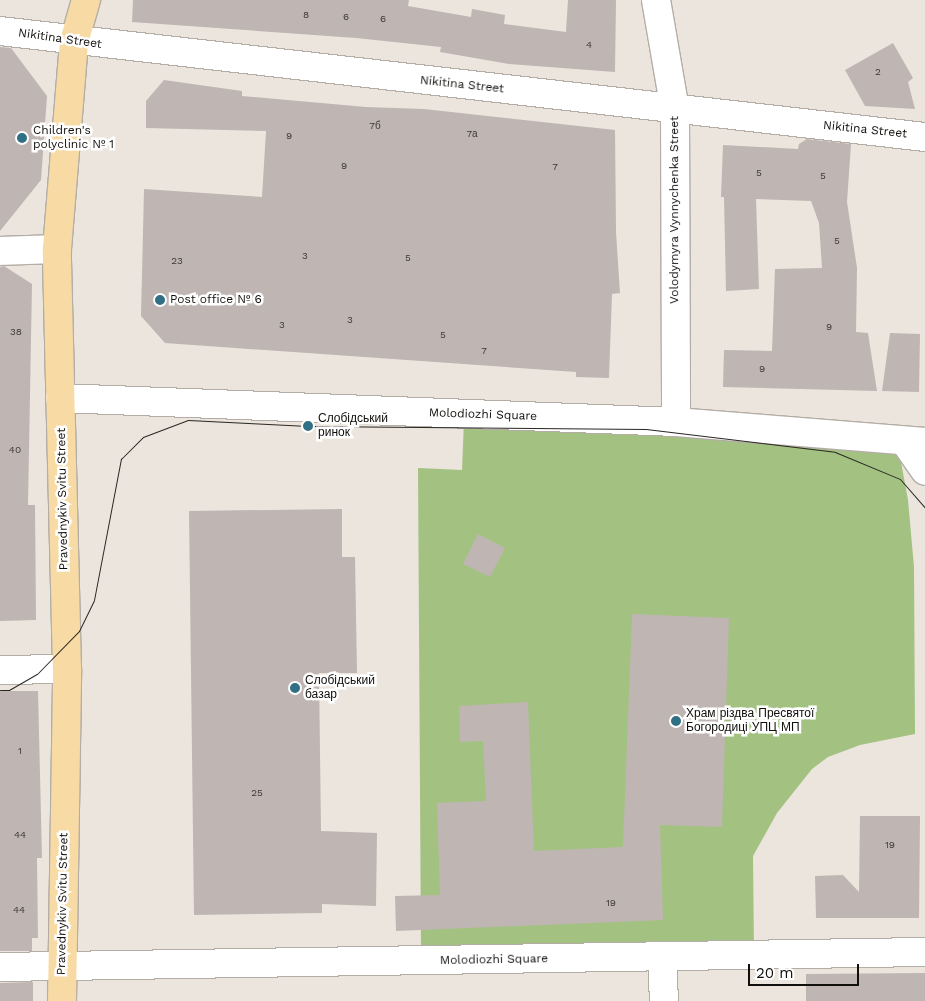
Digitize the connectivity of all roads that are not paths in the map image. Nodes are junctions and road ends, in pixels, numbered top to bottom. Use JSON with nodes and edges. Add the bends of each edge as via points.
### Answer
{"nodes":[{"id":1,"x":86,"y":0,"type":"edge"},
{"id":2,"x":656,"y":0,"type":"edge"},
{"id":3,"x":0,"y":31,"type":"edge"},
{"id":4,"x":74,"y":42,"type":"junction"},
{"id":5,"x":675,"y":110,"type":"junction"},
{"id":6,"x":925,"y":137,"type":"edge"},
{"id":7,"x":57,"y":249,"type":"junction"},
{"id":8,"x":0,"y":251,"type":"edge"},
{"id":9,"x":60,"y":398,"type":"junction"},
{"id":10,"x":676,"y":422,"type":"junction"},
{"id":11,"x":915,"y":442,"type":"edge"},
{"id":12,"x":925,"y":471,"type":"edge"},
{"id":13,"x":67,"y":669,"type":"junction"},
{"id":14,"x":0,"y":670,"type":"edge"},
{"id":15,"x":925,"y":952,"type":"edge"},
{"id":16,"x":662,"y":957,"type":"junction"},
{"id":17,"x":62,"y":966,"type":"junction"},
{"id":18,"x":0,"y":967,"type":"edge"},
{"id":19,"x":62,"y":1001,"type":"edge"},
{"id":20,"x":664,"y":1001,"type":"edge"}],
"edges":[{"from":1,"to":4,"type":"main road","name":"Pravednykiv Svitu Street"},
{"from":2,"to":5,"type":"street","name":"Volodymyra Vynnychenka Street"},
{"from":3,"to":4,"type":"street","name":"Nikitina Street"},
{"from":4,"to":5,"type":"street","name":"Nikitina Street"},
{"from":4,"to":7,"type":"main road","name":"Pravednykiv Svitu Street"},
{"from":5,"to":6,"type":"street","name":"Nikitina Street"},
{"from":5,"to":10,"type":"street","name":"Volodymyra Vynnychenka Street"},
{"from":7,"to":8,"type":"street"},
{"from":7,"to":9,"type":"main road","name":"Pravednykiv Svitu Street"},
{"from":9,"to":10,"type":"street","name":"Molodiozhi Square"},
{"from":9,"to":13,"type":"main road","name":"Pravednykiv Svitu Street"},
{"from":10,"to":11,"type":"street","name":"Molodiozhi Square"},
{"from":11,"to":12,"type":"street","name":"Molodiozhi Square"},
{"from":13,"to":14,"type":"street"},
{"from":13,"to":17,"type":"main road","name":"Pravednykiv Svitu Street"},
{"from":15,"to":16,"type":"street","name":"Molodiozhi Square"},
{"from":16,"to":17,"type":"street","name":"Molodiozhi Square"},
{"from":16,"to":20,"type":"street"},
{"from":17,"to":18,"type":"street","name":"Molodiozhi Square"},
{"from":17,"to":19,"type":"main road","name":"Pravednykiv Svitu Street"}]}
